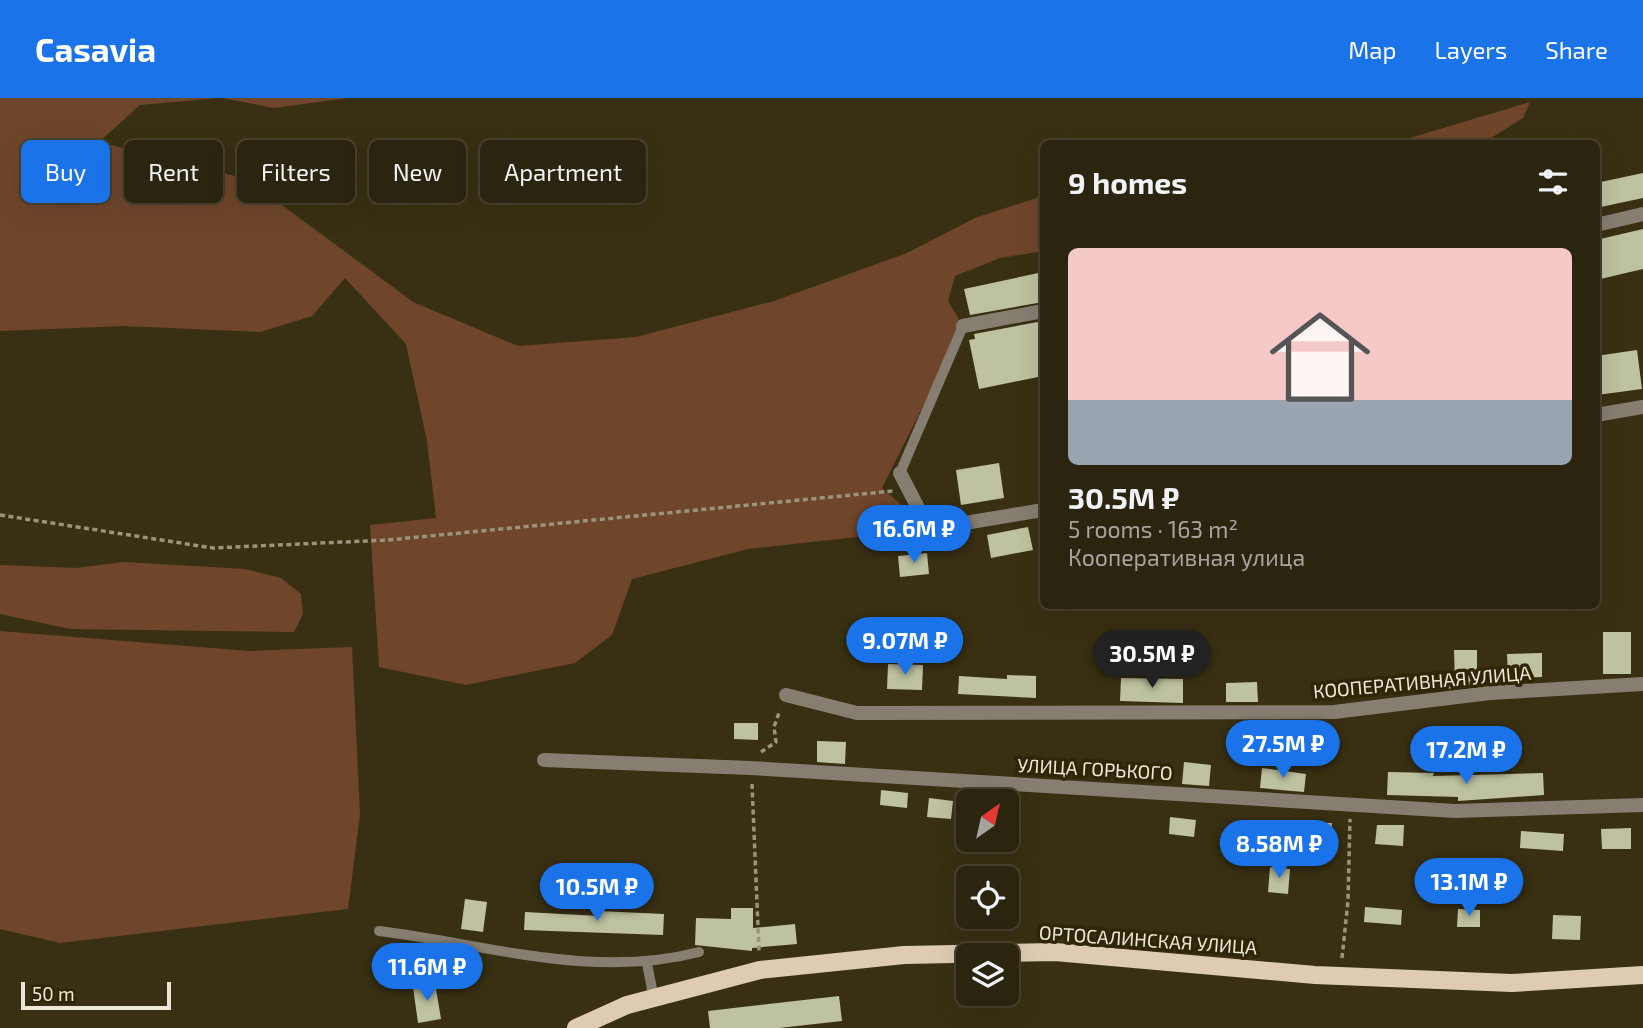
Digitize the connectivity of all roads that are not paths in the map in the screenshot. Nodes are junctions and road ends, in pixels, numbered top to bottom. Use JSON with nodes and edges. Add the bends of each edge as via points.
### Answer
{"nodes":[{"id":1,"x":1643,"y":214,"type":"edge"},
{"id":2,"x":1600,"y":224,"type":"edge"},
{"id":3,"x":1040,"y":312,"type":"edge"},
{"id":4,"x":963,"y":326,"type":"joint"},
{"id":5,"x":1643,"y":407,"type":"edge"},
{"id":6,"x":1600,"y":414,"type":"edge"},
{"id":7,"x":901,"y":473,"type":"joint"},
{"id":8,"x":1040,"y":510,"type":"edge"},
{"id":9,"x":1643,"y":684,"type":"edge"},
{"id":10,"x":786,"y":695,"type":"road end"},
{"id":11,"x":544,"y":760,"type":"dead end"},
{"id":12,"x":1643,"y":805,"type":"edge"},
{"id":13,"x":379,"y":931,"type":"dead end"},
{"id":14,"x":699,"y":952,"type":"dead end"},
{"id":15,"x":647,"y":963,"type":"junction"},
{"id":16,"x":1643,"y":975,"type":"edge"},
{"id":17,"x":654,"y":1000,"type":"junction"},
{"id":18,"x":576,"y":1028,"type":"edge"}],
"edges":[{"from":1,"to":2,"type":"street"},
{"from":3,"to":4,"type":"street"},
{"from":4,"to":7,"type":"lane"},
{"from":5,"to":6,"type":"street"},
{"from":7,"to":8,"type":"street","via":[[929,529]]},
{"from":9,"to":10,"type":"street","name":"КООПЕРАТИВНАЯ УЛИЦА","via":[[1490,693],[1334,712],[858,713]]},
{"from":11,"to":12,"type":"street","name":"УЛИЦА ГОРЬКОГО","via":[[750,768],[1455,811]]},
{"from":13,"to":15,"type":"lane","via":[[554,960]]},
{"from":14,"to":15,"type":"lane"},
{"from":15,"to":17,"type":"lane"},
{"from":16,"to":17,"type":"main road","name":"ОРТОСАЛИНСКАЯ УЛИЦА","via":[[1512,983],[1340,976],[1055,952],[904,955],[760,970]]},
{"from":17,"to":18,"type":"main road","name":"ОРТОСАЛИНСКАЯ УЛИЦА","via":[[627,1005]]}]}
